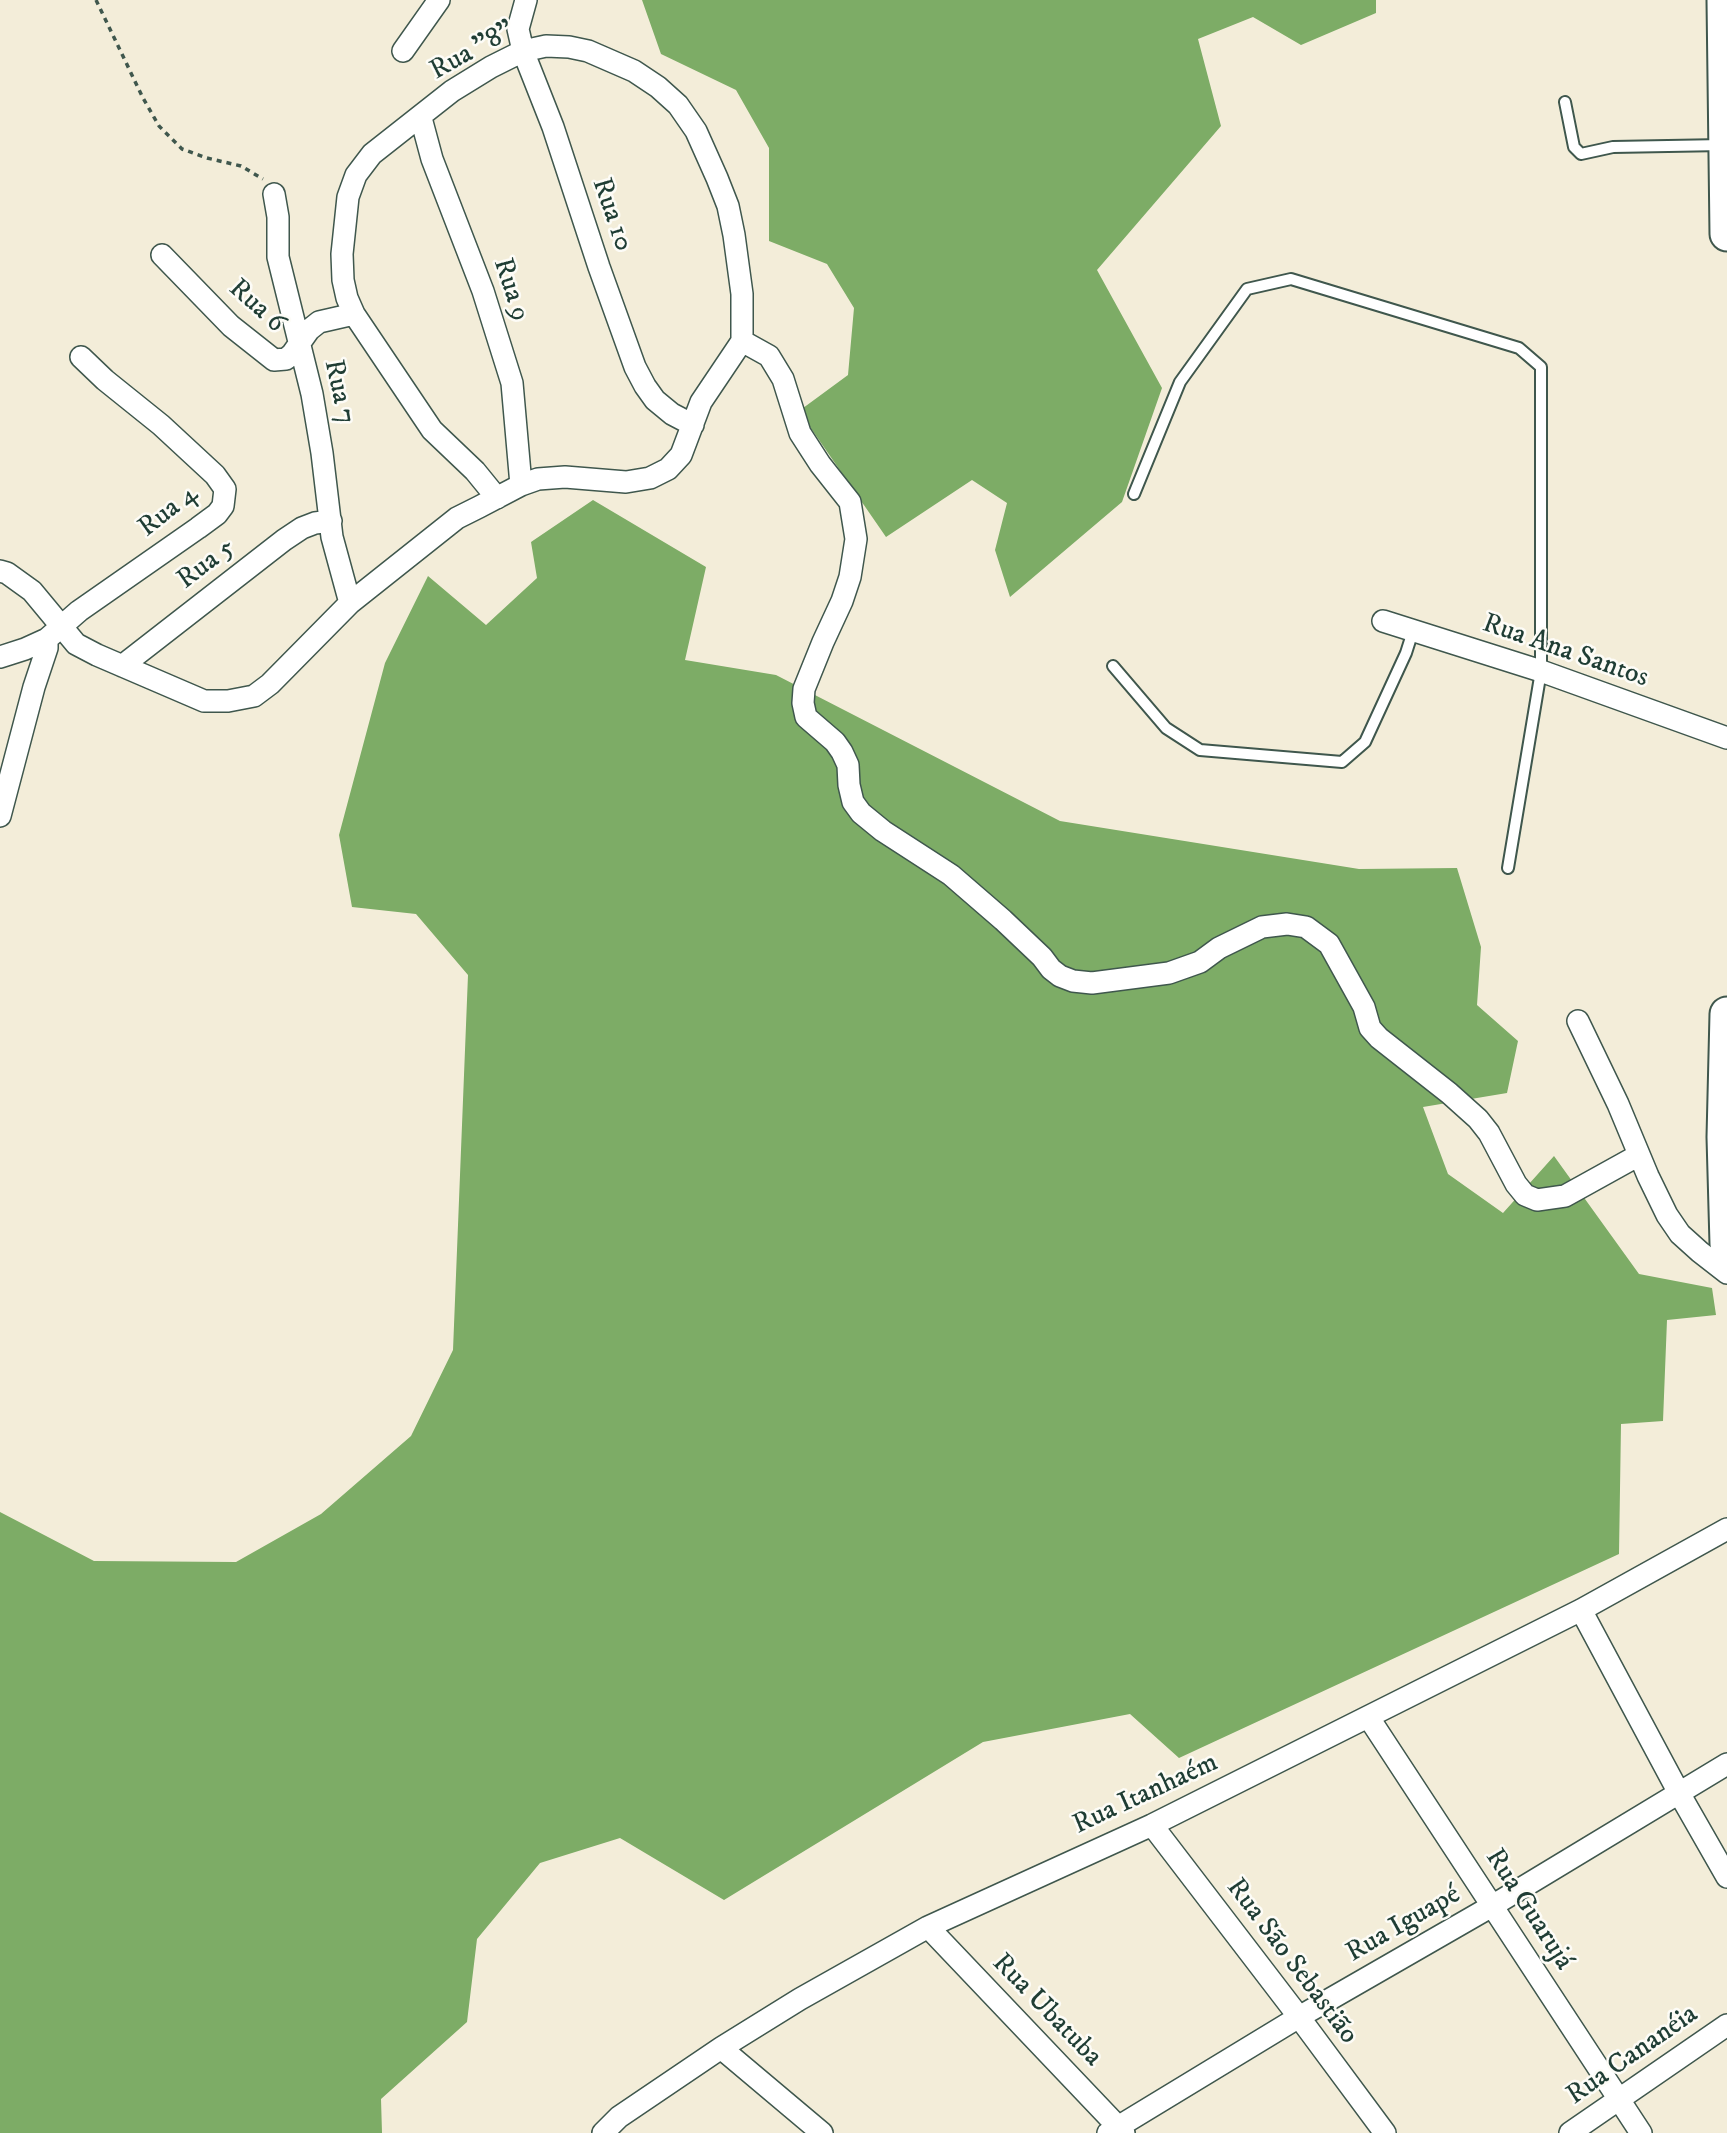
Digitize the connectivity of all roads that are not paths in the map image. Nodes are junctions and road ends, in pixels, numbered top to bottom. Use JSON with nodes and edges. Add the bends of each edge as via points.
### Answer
{"nodes":[{"id":1,"x":439,"y":0,"type":"edge"},
{"id":2,"x":526,"y":0,"type":"edge"},
{"id":3,"x":1724,"y":0,"type":"edge"},
{"id":4,"x":403,"y":51,"type":"dead end"},
{"id":5,"x":523,"y":51,"type":"junction"},
{"id":6,"x":1565,"y":102,"type":"dead end"},
{"id":7,"x":421,"y":118,"type":"junction"},
{"id":8,"x":1726,"y":145,"type":"edge"},
{"id":9,"x":274,"y":194,"type":"road end"},
{"id":10,"x":1727,"y":234,"type":"edge"},
{"id":11,"x":162,"y":255,"type":"dead end"},
{"id":12,"x":354,"y":314,"type":"junction"},
{"id":13,"x":742,"y":341,"type":"junction"},
{"id":14,"x":299,"y":345,"type":"junction"},
{"id":15,"x":81,"y":356,"type":"dead end"},
{"id":16,"x":693,"y":425,"type":"junction"},
{"id":17,"x":521,"y":485,"type":"junction"},
{"id":18,"x":1134,"y":494,"type":"dead end"},
{"id":19,"x":488,"y":503,"type":"junction"},
{"id":20,"x":331,"y":521,"type":"junction"},
{"id":21,"x":0,"y":571,"type":"edge"},
{"id":22,"x":350,"y":603,"type":"junction"},
{"id":23,"x":1383,"y":621,"type":"dead end"},
{"id":24,"x":1413,"y":631,"type":"junction"},
{"id":25,"x":55,"y":632,"type":"junction"},
{"id":26,"x":0,"y":657,"type":"edge"},
{"id":27,"x":122,"y":666,"type":"junction"},
{"id":28,"x":1113,"y":666,"type":"dead end"},
{"id":29,"x":1541,"y":671,"type":"junction"},
{"id":30,"x":1727,"y":738,"type":"edge"},
{"id":31,"x":6,"y":767,"type":"edge"},
{"id":32,"x":0,"y":816,"type":"edge"},
{"id":33,"x":1508,"y":868,"type":"dead end"},
{"id":34,"x":1727,"y":1014,"type":"edge"},
{"id":35,"x":1578,"y":1021,"type":"dead end"},
{"id":36,"x":1639,"y":1155,"type":"junction"},
{"id":37,"x":1727,"y":1244,"type":"edge"},
{"id":38,"x":1727,"y":1273,"type":"edge"},
{"id":39,"x":1727,"y":1529,"type":"edge"},
{"id":40,"x":1581,"y":1610,"type":"junction"},
{"id":41,"x":1369,"y":1718,"type":"junction"},
{"id":42,"x":1727,"y":1764,"type":"edge"},
{"id":43,"x":1679,"y":1793,"type":"junction"},
{"id":44,"x":1152,"y":1825,"type":"junction"},
{"id":45,"x":1727,"y":1877,"type":"edge"},
{"id":46,"x":1492,"y":1906,"type":"junction"},
{"id":47,"x":928,"y":1927,"type":"junction"},
{"id":48,"x":1299,"y":2017,"type":"junction"},
{"id":49,"x":1727,"y":2025,"type":"edge"},
{"id":50,"x":721,"y":2049,"type":"junction"},
{"id":51,"x":1619,"y":2099,"type":"junction"},
{"id":52,"x":1117,"y":2131,"type":"edge"},
{"id":53,"x":603,"y":2133,"type":"edge"},
{"id":54,"x":822,"y":2133,"type":"edge"},
{"id":55,"x":1385,"y":2133,"type":"edge"},
{"id":56,"x":1570,"y":2133,"type":"edge"},
{"id":57,"x":1641,"y":2133,"type":"edge"}],
"edges":[{"from":1,"to":4,"type":"street"},
{"from":2,"to":5,"type":"street","name":"Rua 10","via":[[518,29]]},
{"from":3,"to":8,"type":"main road"},
{"from":5,"to":7,"type":"street","name":"Rua \"8\"","via":[[469,80]]},
{"from":5,"to":13,"type":"street","name":"Rua \"8\"","via":[[546,46],[588,51],[634,71],[678,105],[696,131],[727,206],[740,274]]},
{"from":5,"to":16,"type":"street","name":"Rua 10","via":[[635,367],[655,400]]},
{"from":6,"to":8,"type":"lane","via":[[1574,147],[1581,154],[1613,147]]},
{"from":7,"to":12,"type":"street","name":"Rua \"8\"","via":[[372,154],[356,174],[348,198],[342,254],[343,280]]},
{"from":7,"to":17,"type":"street","name":"Rua 9","via":[[512,383]]},
{"from":8,"to":10,"type":"main road"},
{"from":9,"to":14,"type":"street","name":"Rua 7","via":[[278,257]]},
{"from":11,"to":14,"type":"street","name":"Rua 6","via":[[231,326],[269,357],[286,359]]},
{"from":12,"to":14,"type":"street","name":"Rua 6","via":[[319,322]]},
{"from":12,"to":19,"type":"street","name":"Rua \"8\"","via":[[432,430],[475,471]]},
{"from":13,"to":16,"type":"street","via":[[701,402]]},
{"from":13,"to":36,"type":"street","via":[[769,356],[783,379],[800,433],[850,502],[856,538],[854,560],[842,601],[804,689],[803,703],[806,717],[842,752],[853,802],[861,813],[951,875],[1051,969],[1073,981],[1092,983],[1169,973],[1200,962],[1262,927],[1306,927],[1329,944],[1370,1028],[1478,1119],[1525,1195],[1537,1199],[1565,1196]]},
{"from":14,"to":20,"type":"street","name":"Rua 7","via":[[318,425]]},
{"from":15,"to":25,"type":"street","name":"Rua 4","via":[[215,475],[225,489],[225,499],[217,514]]},
{"from":16,"to":17,"type":"street","via":[[681,455],[650,478],[626,482],[565,477]]},
{"from":17,"to":19,"type":"street"},
{"from":18,"to":29,"type":"lane","via":[[1180,382],[1247,289],[1292,279],[1519,348],[1541,367]]},
{"from":19,"to":22,"type":"street","via":[[457,518]]},
{"from":20,"to":22,"type":"street","name":"Rua 7"},
{"from":20,"to":27,"type":"street","name":"Rua 5","via":[[302,528],[284,540]]},
{"from":21,"to":25,"type":"street","via":[[32,591]]},
{"from":22,"to":27,"type":"street","via":[[254,696],[204,701]]},
{"from":23,"to":24,"type":"street","name":"Rua Ana Santos"},
{"from":24,"to":28,"type":"lane","via":[[1365,742],[1342,762],[1200,750],[1166,728]]},
{"from":24,"to":29,"type":"street","name":"Rua Ana Santos"},
{"from":25,"to":26,"type":"street"},
{"from":25,"to":27,"type":"street"},
{"from":25,"to":31,"type":"street"},
{"from":29,"to":30,"type":"street","name":"Rua Ana Santos"},
{"from":29,"to":33,"type":"lane"},
{"from":31,"to":32,"type":"street"},
{"from":34,"to":37,"type":"main road"},
{"from":35,"to":36,"type":"street"},
{"from":36,"to":38,"type":"street","via":[[1680,1234]]},
{"from":39,"to":40,"type":"street","name":"Rua Itanhaém"},
{"from":40,"to":41,"type":"street","name":"Rua Itanhaém"},
{"from":40,"to":43,"type":"street"},
{"from":41,"to":44,"type":"street","name":"Rua Itanhaém"},
{"from":41,"to":46,"type":"street","name":"Rua Guarujá"},
{"from":42,"to":43,"type":"street","name":"Rua Iguapé"},
{"from":43,"to":45,"type":"street"},
{"from":43,"to":46,"type":"street","name":"Rua Iguapé"},
{"from":44,"to":47,"type":"street","name":"Rua Itanhaém"},
{"from":44,"to":48,"type":"street","name":"Rua São Sebastião"},
{"from":46,"to":48,"type":"street","name":"Rua Iguapé"},
{"from":46,"to":51,"type":"street","name":"Rua Guarujá"},
{"from":47,"to":50,"type":"street","name":"Rua Itanhaém"},
{"from":47,"to":52,"type":"street","name":"Rua Ubatuba"},
{"from":48,"to":52,"type":"street","name":"Rua Iguapé"},
{"from":48,"to":55,"type":"street","name":"Rua São Sebastião"},
{"from":49,"to":51,"type":"street","name":"Rua Cananéia"},
{"from":50,"to":53,"type":"street","name":"Rua Itanhaém","via":[[619,2116]]},
{"from":50,"to":54,"type":"street"},
{"from":51,"to":56,"type":"street","name":"Rua Cananéia"},
{"from":51,"to":57,"type":"street","name":"Rua Guarujá"}]}
